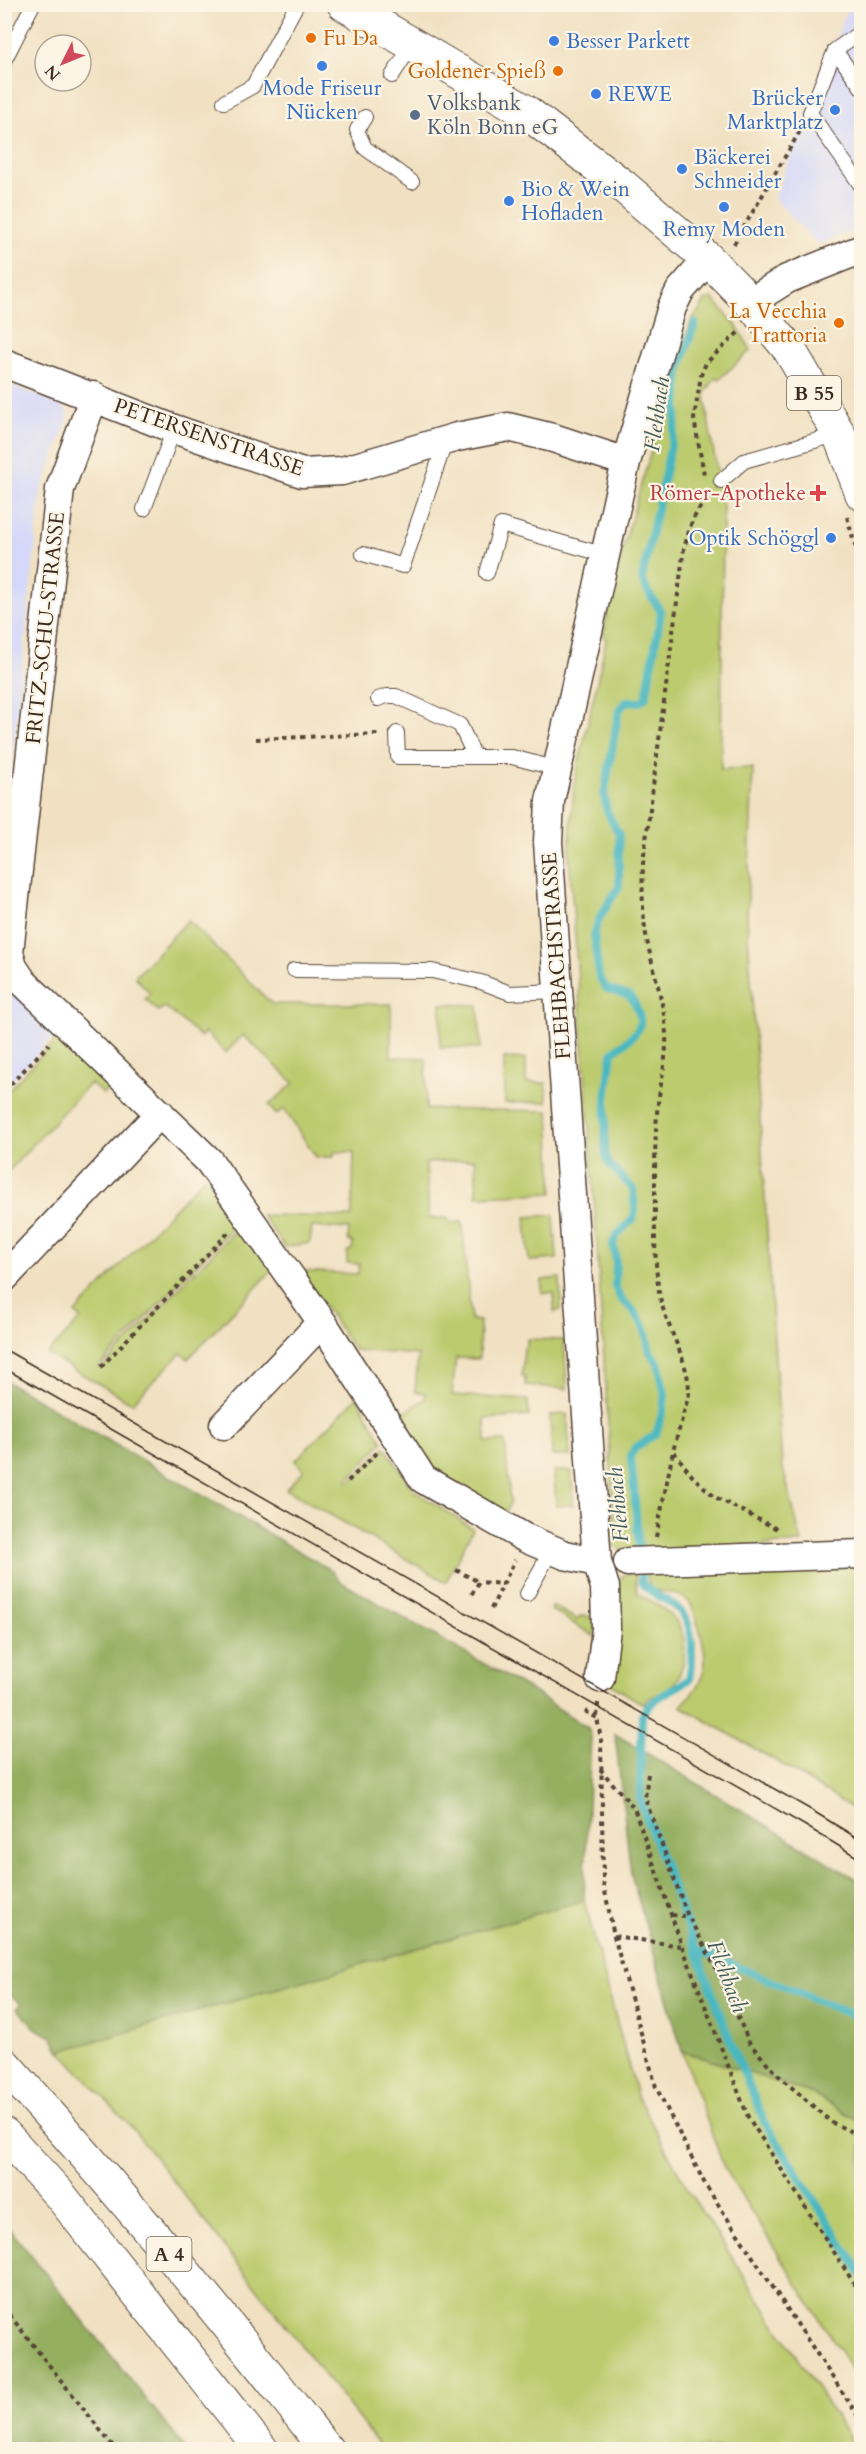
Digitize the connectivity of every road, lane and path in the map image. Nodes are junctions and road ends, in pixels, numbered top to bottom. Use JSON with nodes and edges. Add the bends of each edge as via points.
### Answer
{"nodes":[{"id":1,"x":33,"y":4,"type":"edge"},
{"id":2,"x":297,"y":4,"type":"edge"},
{"id":3,"x":344,"y":4,"type":"edge"},
{"id":4,"x":861,"y":31,"type":"edge"},
{"id":5,"x":412,"y":45,"type":"junction"},
{"id":6,"x":835,"y":50,"type":"junction"},
{"id":7,"x":4,"y":61,"type":"edge"},
{"id":8,"x":392,"y":76,"type":"dead end"},
{"id":9,"x":861,"y":88,"type":"edge"},
{"id":10,"x":224,"y":102,"type":"dead end"},
{"id":11,"x":810,"y":112,"type":"junction"},
{"id":12,"x":365,"y":117,"type":"dead end"},
{"id":13,"x":412,"y":182,"type":"dead end"},
{"id":14,"x":861,"y":187,"type":"edge"},
{"id":15,"x":861,"y":249,"type":"edge"},
{"id":16,"x":720,"y":253,"type":"junction"},
{"id":17,"x":745,"y":317,"type":"junction"},
{"id":18,"x":4,"y":363,"type":"edge"},
{"id":19,"x":94,"y":396,"type":"junction"},
{"id":20,"x":174,"y":429,"type":"junction"},
{"id":21,"x":839,"y":434,"type":"junction"},
{"id":22,"x":446,"y":440,"type":"junction"},
{"id":23,"x":626,"y":462,"type":"junction"},
{"id":24,"x":706,"y":479,"type":"dead end"},
{"id":25,"x":721,"y":481,"type":"dead end"},
{"id":26,"x":861,"y":494,"type":"edge"},
{"id":27,"x":700,"y":504,"type":"dead end"},
{"id":28,"x":144,"y":509,"type":"dead end"},
{"id":29,"x":363,"y":554,"type":"dead end"},
{"id":30,"x":605,"y":555,"type":"junction"},
{"id":31,"x":486,"y":573,"type":"dead end"},
{"id":32,"x":378,"y":699,"type":"dead end"},
{"id":33,"x":397,"y":733,"type":"joint"},
{"id":34,"x":255,"y":739,"type":"dead end"},
{"id":35,"x":475,"y":757,"type":"junction"},
{"id":36,"x":558,"y":769,"type":"junction"},
{"id":37,"x":8,"y":960,"type":"edge"},
{"id":38,"x":294,"y":970,"type":"dead end"},
{"id":39,"x":558,"y":991,"type":"junction"},
{"id":40,"x":68,"y":1024,"type":"junction"},
{"id":41,"x":4,"y":1091,"type":"edge"},
{"id":42,"x":160,"y":1113,"type":"junction"},
{"id":43,"x":248,"y":1214,"type":"junction"},
{"id":44,"x":4,"y":1278,"type":"edge"},
{"id":45,"x":322,"y":1322,"type":"junction"},
{"id":46,"x":100,"y":1367,"type":"dead end"},
{"id":47,"x":224,"y":1425,"type":"dead end"},
{"id":48,"x":394,"y":1435,"type":"junction"},
{"id":49,"x":673,"y":1451,"type":"junction"},
{"id":50,"x":348,"y":1481,"type":"dead end"},
{"id":51,"x":657,"y":1530,"type":"dead end"},
{"id":52,"x":525,"y":1538,"type":"junction"},
{"id":53,"x":552,"y":1549,"type":"junction"},
{"id":54,"x":861,"y":1554,"type":"edge"},
{"id":55,"x":782,"y":1555,"type":"junction"},
{"id":56,"x":597,"y":1562,"type":"junction"},
{"id":57,"x":637,"y":1562,"type":"dead end"},
{"id":58,"x":456,"y":1570,"type":"dead end"},
{"id":59,"x":479,"y":1582,"type":"junction"},
{"id":60,"x":503,"y":1584,"type":"junction"},
{"id":61,"x":472,"y":1594,"type":"dead end"},
{"id":62,"x":527,"y":1594,"type":"dead end"},
{"id":63,"x":491,"y":1609,"type":"dead end"},
{"id":64,"x":600,"y":1678,"type":"dead end"},
{"id":65,"x":585,"y":1711,"type":"dead end"},
{"id":66,"x":599,"y":1768,"type":"junction"},
{"id":67,"x":648,"y":1774,"type":"dead end"},
{"id":68,"x":672,"y":1915,"type":"junction"},
{"id":69,"x":684,"y":1916,"type":"dead end"},
{"id":70,"x":614,"y":1936,"type":"junction"},
{"id":71,"x":682,"y":1946,"type":"junction"},
{"id":72,"x":4,"y":2064,"type":"edge"},
{"id":73,"x":4,"y":2134,"type":"edge"},
{"id":74,"x":861,"y":2137,"type":"edge"},
{"id":75,"x":861,"y":2296,"type":"edge"},
{"id":76,"x":4,"y":2308,"type":"edge"},
{"id":77,"x":861,"y":2422,"type":"edge"},
{"id":78,"x":116,"y":2450,"type":"edge"},
{"id":79,"x":262,"y":2450,"type":"edge"},
{"id":80,"x":327,"y":2450,"type":"edge"}],
"edges":[{"from":1,"to":7,"type":"lane"},
{"from":2,"to":10,"type":"lane","via":[[253,86]]},
{"from":3,"to":5,"type":"main road","number":"B 55"},
{"from":4,"to":6,"type":"lane"},
{"from":5,"to":8,"type":"lane"},
{"from":5,"to":16,"type":"main road","number":"B 55","via":[[525,111]]},
{"from":6,"to":9,"type":"lane"},
{"from":6,"to":11,"type":"lane"},
{"from":11,"to":14,"type":"lane"},
{"from":11,"to":16,"type":"path"},
{"from":12,"to":13,"type":"lane","via":[[357,130],[365,148]]},
{"from":15,"to":17,"type":"street","via":[[787,279]]},
{"from":16,"to":17,"type":"main road","number":"B 55"},
{"from":16,"to":23,"type":"street","name":"FLEHBACHSTRASSE","via":[[680,291],[672,307]]},
{"from":17,"to":21,"type":"main road","number":"B 55","via":[[789,349]]},
{"from":17,"to":24,"type":"path","via":[[700,375],[694,419]]},
{"from":18,"to":19,"type":"street","name":"PETERSENSTRASSE"},
{"from":19,"to":20,"type":"street","name":"PETERSENSTRASSE"},
{"from":19,"to":37,"type":"street","name":"FRITZ-SCHU-STRASSE","via":[[60,489]]},
{"from":20,"to":22,"type":"street","name":"PETERSENSTRASSE","via":[[302,473],[342,471]]},
{"from":20,"to":28,"type":"lane"},
{"from":21,"to":25,"type":"lane","via":[[744,461]]},
{"from":21,"to":26,"type":"main road","number":"B 55"},
{"from":22,"to":23,"type":"street","name":"PETERSENSTRASSE","via":[[508,427]]},
{"from":22,"to":29,"type":"lane","via":[[403,566]]},
{"from":23,"to":30,"type":"street","name":"FLEHBACHSTRASSE"},
{"from":27,"to":49,"type":"path","via":[[683,558],[642,884],[647,941],[666,1033],[655,1157],[658,1284],[664,1318],[690,1385]]},
{"from":30,"to":31,"type":"lane","via":[[501,525]]},
{"from":30,"to":36,"type":"street","name":"FLEHBACHSTRASSE"},
{"from":32,"to":35,"type":"lane","via":[[396,696],[460,725]]},
{"from":33,"to":34,"type":"path"},
{"from":33,"to":35,"type":"lane","via":[[399,757]]},
{"from":35,"to":36,"type":"lane","via":[[512,757]]},
{"from":36,"to":39,"type":"street","name":"FLEHBACHSTRASSE","via":[[550,801],[548,842]]},
{"from":37,"to":40,"type":"street","via":[[23,982]]},
{"from":38,"to":39,"type":"lane","via":[[432,971],[510,993]]},
{"from":39,"to":56,"type":"street","name":"FLEHBACHSTRASSE"},
{"from":40,"to":41,"type":"path"},
{"from":40,"to":42,"type":"street"},
{"from":42,"to":43,"type":"street","via":[[209,1161]]},
{"from":42,"to":44,"type":"street"},
{"from":43,"to":45,"type":"street"},
{"from":43,"to":46,"type":"path"},
{"from":45,"to":47,"type":"street"},
{"from":45,"to":48,"type":"street"},
{"from":48,"to":50,"type":"path"},
{"from":48,"to":52,"type":"street","via":[[429,1484]]},
{"from":49,"to":51,"type":"path"},
{"from":49,"to":55,"type":"path","via":[[715,1497],[782,1532]]},
{"from":52,"to":53,"type":"street"},
{"from":52,"to":60,"type":"path"},
{"from":53,"to":56,"type":"street"},
{"from":53,"to":62,"type":"lane"},
{"from":54,"to":55,"type":"street"},
{"from":55,"to":57,"type":"street"},
{"from":56,"to":64,"type":"street","name":"FLEHBACHSTRASSE","via":[[605,1587],[606,1629]]},
{"from":58,"to":59,"type":"path"},
{"from":59,"to":60,"type":"path"},
{"from":59,"to":61,"type":"path"},
{"from":60,"to":63,"type":"path"},
{"from":65,"to":66,"type":"path","via":[[597,1718],[601,1739]]},
{"from":66,"to":68,"type":"path","via":[[634,1808]]},
{"from":66,"to":70,"type":"path","via":[[603,1881]]},
{"from":67,"to":74,"type":"path","via":[[645,1798],[687,1914],[750,2044],[831,2122]]},
{"from":68,"to":69,"type":"path"},
{"from":68,"to":71,"type":"path"},
{"from":70,"to":71,"type":"path"},
{"from":70,"to":77,"type":"path","via":[[656,2087],[706,2186]]},
{"from":71,"to":75,"type":"path","via":[[748,2117]]},
{"from":72,"to":80,"type":"main road","number":"A 4","via":[[102,2172]]},
{"from":73,"to":79,"type":"main road","number":"A 4","via":[[60,2196]]},
{"from":76,"to":78,"type":"path"}]}
